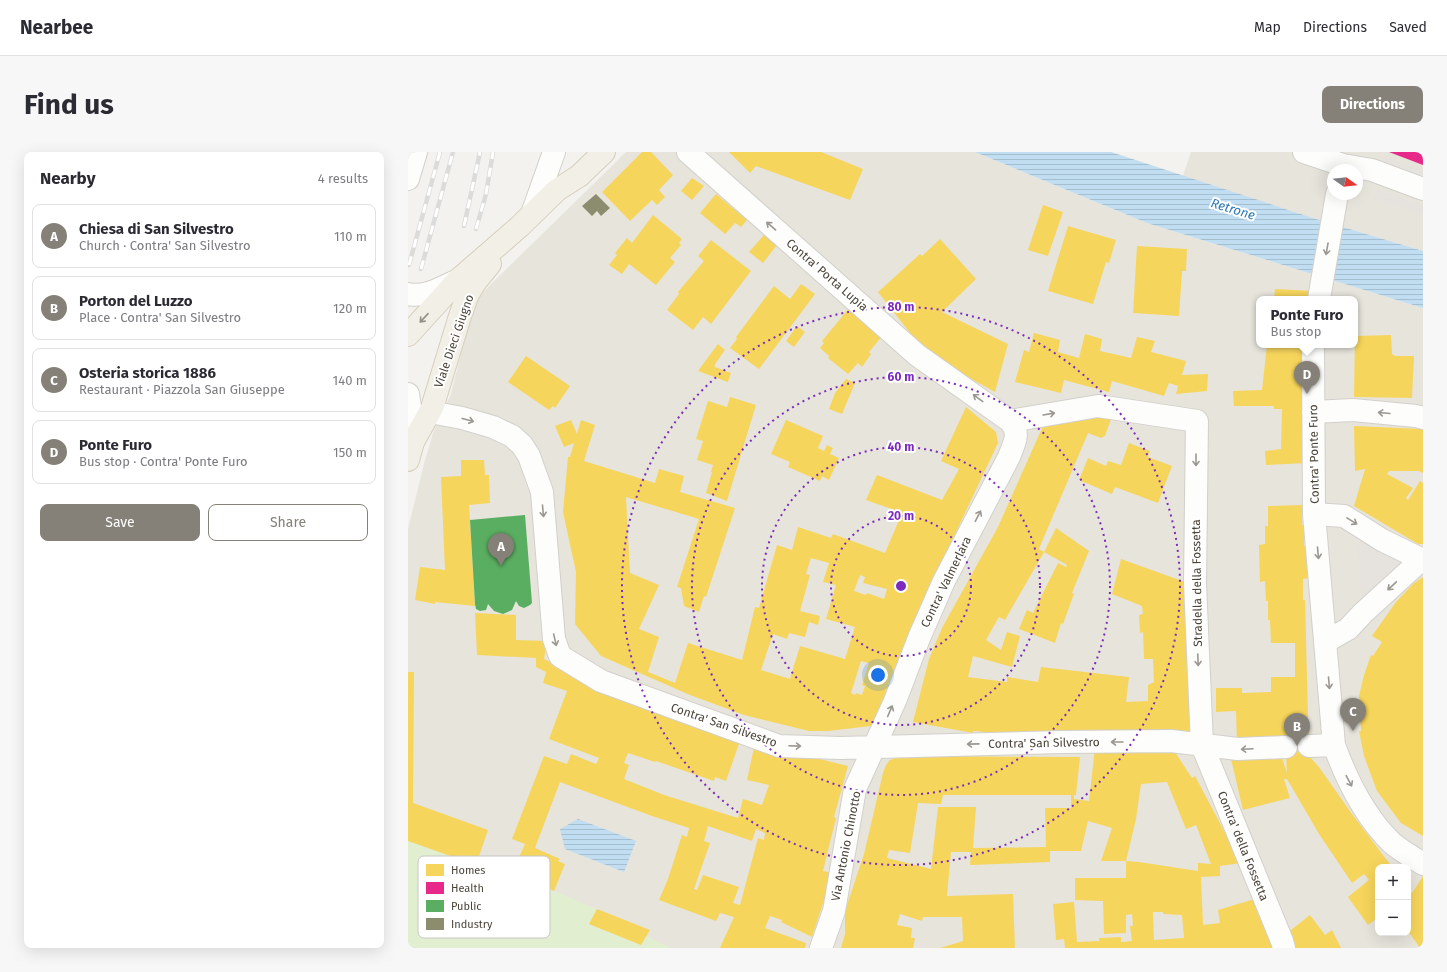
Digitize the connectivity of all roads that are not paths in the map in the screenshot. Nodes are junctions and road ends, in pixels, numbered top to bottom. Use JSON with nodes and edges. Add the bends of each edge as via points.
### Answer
{"nodes":[{"id":1,"x":416,"y":152,"type":"edge"},
{"id":2,"x":554,"y":152,"type":"edge"},
{"id":3,"x":581,"y":152,"type":"edge"},
{"id":4,"x":604,"y":152,"type":"edge"},
{"id":5,"x":688,"y":152,"type":"edge"},
{"id":6,"x":1304,"y":152,"type":"edge"},
{"id":7,"x":1344,"y":162,"type":"edge"},
{"id":8,"x":408,"y":179,"type":"edge"},
{"id":9,"x":1423,"y":189,"type":"edge"},
{"id":10,"x":557,"y":190,"type":"junction"},
{"id":11,"x":1336,"y":200,"type":"edge"},
{"id":12,"x":526,"y":220,"type":"junction"},
{"id":13,"x":458,"y":280,"type":"junction"},
{"id":14,"x":1320,"y":291,"type":"edge"},
{"id":15,"x":408,"y":294,"type":"edge"},
{"id":16,"x":408,"y":335,"type":"edge"},
{"id":17,"x":1313,"y":348,"type":"edge"},
{"id":18,"x":408,"y":394,"type":"edge"},
{"id":19,"x":430,"y":412,"type":"junction"},
{"id":20,"x":1313,"y":412,"type":"junction"},
{"id":21,"x":1423,"y":418,"type":"edge"},
{"id":22,"x":1010,"y":421,"type":"junction"},
{"id":23,"x":410,"y":445,"type":"edge"},
{"id":24,"x":1314,"y":514,"type":"junction"},
{"id":25,"x":1422,"y":560,"type":"edge"},
{"id":26,"x":1325,"y":642,"type":"junction"},
{"id":27,"x":1202,"y":745,"type":"junction"},
{"id":28,"x":1334,"y":745,"type":"junction"},
{"id":29,"x":875,"y":746,"type":"junction"},
{"id":30,"x":1308,"y":746,"type":"dead end"},
{"id":31,"x":1286,"y":747,"type":"dead end"},
{"id":32,"x":1423,"y":864,"type":"edge"},
{"id":33,"x":821,"y":948,"type":"edge"},
{"id":34,"x":1284,"y":948,"type":"edge"}],
"edges":[{"from":1,"to":8,"type":"street"},
{"from":2,"to":12,"type":"street"},
{"from":3,"to":10,"type":"main road","name":"Viale Dieci Giugno"},
{"from":4,"to":10,"type":"main road","name":"Viale Dieci Giugno","via":[[579,176]]},
{"from":22,"to":5,"type":"street","name":"Contra' Porta Lupia","one_way":true,"via":[[917,355]]},
{"from":6,"to":7,"type":"street"},
{"from":7,"to":9,"type":"street"},
{"from":10,"to":12,"type":"main road","name":"Viale Dieci Giugno"},
{"from":11,"to":14,"type":"street","one_way":true},
{"from":12,"to":13,"type":"main road","name":"Viale Dieci Giugno"},
{"from":12,"to":19,"type":"main road","name":"Viale Dieci Giugno","via":[[468,294]]},
{"from":13,"to":15,"type":"street","via":[[426,294]]},
{"from":13,"to":16,"type":"main road","name":"Viale Dieci Giugno","one_way":true},
{"from":17,"to":20,"type":"street","name":"Contra' Ponte Furo"},
{"from":18,"to":23,"type":"street"},
{"from":19,"to":23,"type":"main road","name":"Viale Dieci Giugno"},
{"from":19,"to":29,"type":"street","name":"Contra' San Silvestro","one_way":true,"via":[[493,427],[512,436],[529,456],[542,492],[554,639],[560,656],[601,681],[779,746]]},
{"from":21,"to":20,"type":"street","one_way":true,"via":[[1354,410]]},
{"from":20,"to":24,"type":"street","name":"Contra' Ponte Furo"},
{"from":22,"to":27,"type":"street","name":"Stradella della Fossetta","one_way":true,"via":[[1098,406],[1197,421],[1196,583]]},
{"from":29,"to":22,"type":"street","name":"Contra' Valmerlara","one_way":true,"via":[[944,581],[1009,457],[1017,437],[1015,427]]},
{"from":24,"to":25,"type":"street","one_way":true,"via":[[1344,516],[1382,540]]},
{"from":24,"to":26,"type":"street","name":"Contra' Ponte Furo","one_way":true},
{"from":25,"to":26,"type":"street","one_way":true,"via":[[1348,629]]},
{"from":26,"to":28,"type":"street","name":"Contra' Ponte Furo","one_way":true},
{"from":27,"to":29,"type":"street","name":"Contra' San Silvestro","one_way":true,"via":[[1164,741]]},
{"from":31,"to":27,"type":"street","name":"Contra' San Silvestro","one_way":true,"via":[[1238,749]]},
{"from":27,"to":34,"type":"street","name":"Contra' della Fossetta"},
{"from":28,"to":30,"type":"street"},
{"from":28,"to":32,"type":"street","name":"Contra' Ponte Furo","one_way":true,"via":[[1347,778],[1372,821],[1393,844]]},
{"from":29,"to":33,"type":"street","name":"Via Antonio Chinotto","via":[[855,789],[834,911]]}]}
